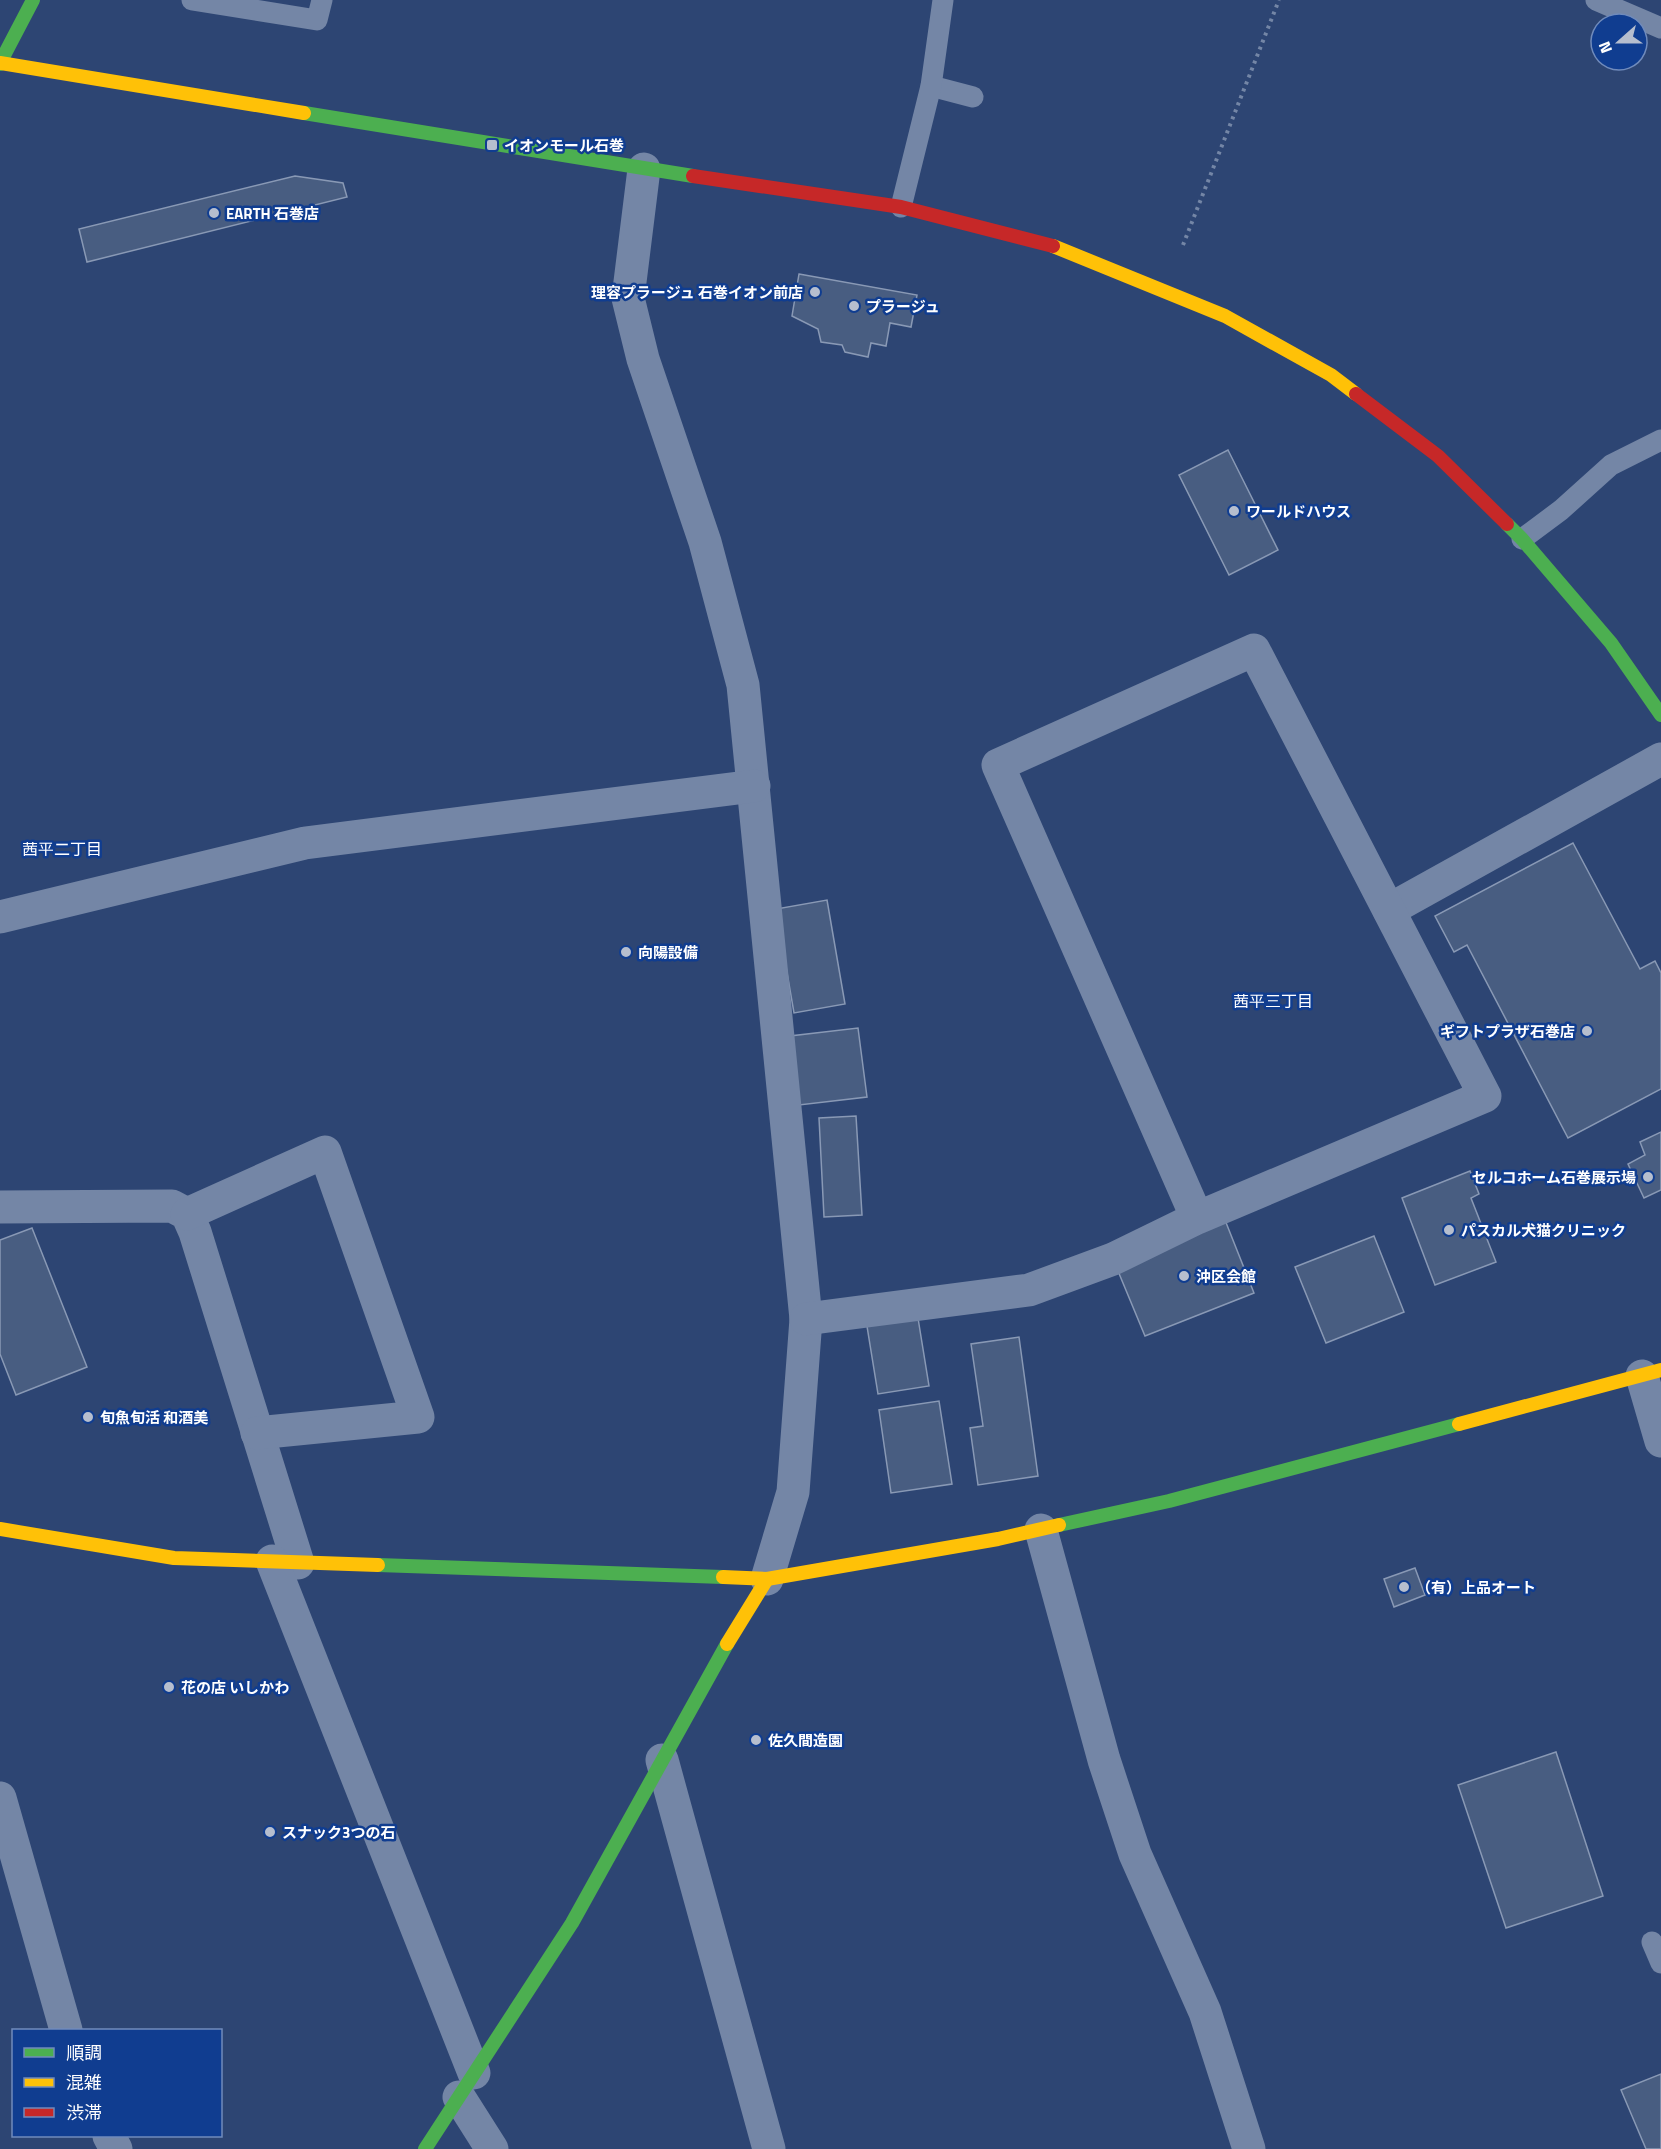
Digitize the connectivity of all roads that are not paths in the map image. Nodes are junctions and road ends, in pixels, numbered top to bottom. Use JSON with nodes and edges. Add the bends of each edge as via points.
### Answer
{"nodes":[{"id":1,"x":33,"y":0,"type":"edge"},
{"id":2,"x":192,"y":0,"type":"edge"},
{"id":3,"x":322,"y":0,"type":"edge"},
{"id":4,"x":943,"y":0,"type":"edge"},
{"id":5,"x":1596,"y":0,"type":"edge"},
{"id":6,"x":1661,"y":28,"type":"edge"},
{"id":7,"x":0,"y":63,"type":"edge"},
{"id":8,"x":931,"y":86,"type":"junction"},
{"id":9,"x":973,"y":97,"type":"dead end"},
{"id":10,"x":644,"y":169,"type":"junction"},
{"id":11,"x":901,"y":207,"type":"junction"},
{"id":12,"x":1661,"y":440,"type":"edge"},
{"id":13,"x":1522,"y":538,"type":"junction"},
{"id":14,"x":1661,"y":716,"type":"edge"},
{"id":15,"x":1661,"y":759,"type":"edge"},
{"id":16,"x":754,"y":786,"type":"junction"},
{"id":17,"x":1389,"y":910,"type":"junction"},
{"id":18,"x":0,"y":917,"type":"edge"},
{"id":19,"x":0,"y":1207,"type":"edge"},
{"id":20,"x":187,"y":1214,"type":"junction"},
{"id":21,"x":1197,"y":1218,"type":"junction"},
{"id":22,"x":806,"y":1319,"type":"junction"},
{"id":23,"x":1652,"y":1373,"type":"edge"},
{"id":24,"x":257,"y":1433,"type":"junction"},
{"id":25,"x":1661,"y":1441,"type":"edge"},
{"id":26,"x":0,"y":1529,"type":"edge"},
{"id":27,"x":1041,"y":1530,"type":"junction"},
{"id":28,"x":285,"y":1562,"type":"junction"},
{"id":29,"x":767,"y":1579,"type":"junction"},
{"id":30,"x":662,"y":1760,"type":"junction"},
{"id":31,"x":0,"y":1798,"type":"edge"},
{"id":32,"x":1652,"y":1942,"type":"dead end"},
{"id":33,"x":1661,"y":1963,"type":"edge"},
{"id":34,"x":65,"y":2029,"type":"edge"},
{"id":35,"x":466,"y":2085,"type":"junction"},
{"id":36,"x":425,"y":2149,"type":"edge"},
{"id":37,"x":492,"y":2149,"type":"edge"},
{"id":38,"x":770,"y":2149,"type":"edge"},
{"id":39,"x":1249,"y":2149,"type":"edge"}],
"edges":[{"from":1,"to":7,"type":"street"},
{"from":2,"to":3,"type":"lane","via":[[317,20]]},
{"from":4,"to":8,"type":"lane"},
{"from":5,"to":6,"type":"lane"},
{"from":7,"to":10,"type":"street"},
{"from":8,"to":9,"type":"lane"},
{"from":8,"to":11,"type":"lane"},
{"from":10,"to":11,"type":"street"},
{"from":10,"to":16,"type":"street","via":[[628,298],[643,359],[705,542],[743,685]]},
{"from":11,"to":13,"type":"street","via":[[1058,247],[1225,316],[1340,382],[1438,456]]},
{"from":12,"to":13,"type":"lane","via":[[1611,465],[1561,510]]},
{"from":13,"to":14,"type":"street","via":[[1611,643]]},
{"from":15,"to":17,"type":"street"},
{"from":16,"to":18,"type":"street","via":[[305,843]]},
{"from":16,"to":22,"type":"street"},
{"from":17,"to":21,"type":"street","via":[[1485,1096]]},
{"from":17,"to":21,"type":"street","via":[[1254,650],[998,765]]},
{"from":19,"to":20,"type":"street","via":[[172,1206]]},
{"from":20,"to":24,"type":"street"},
{"from":20,"to":24,"type":"street","via":[[325,1152],[418,1417]]},
{"from":21,"to":22,"type":"street","via":[[1113,1259],[1029,1290]]},
{"from":22,"to":29,"type":"street","via":[[793,1492]]},
{"from":23,"to":25,"type":"street"},
{"from":23,"to":27,"type":"street","via":[[1169,1501]]},
{"from":24,"to":28,"type":"street"},
{"from":26,"to":28,"type":"street","via":[[174,1558]]},
{"from":27,"to":29,"type":"street"},
{"from":27,"to":39,"type":"street","via":[[1104,1760],[1135,1854],[1205,2012]]},
{"from":28,"to":29,"type":"street"},
{"from":28,"to":35,"type":"street"},
{"from":29,"to":30,"type":"street"},
{"from":30,"to":35,"type":"street","via":[[572,1923]]},
{"from":30,"to":38,"type":"street"},
{"from":31,"to":34,"type":"street"},
{"from":32,"to":33,"type":"lane"},
{"from":35,"to":36,"type":"street"},
{"from":35,"to":37,"type":"street"}]}
